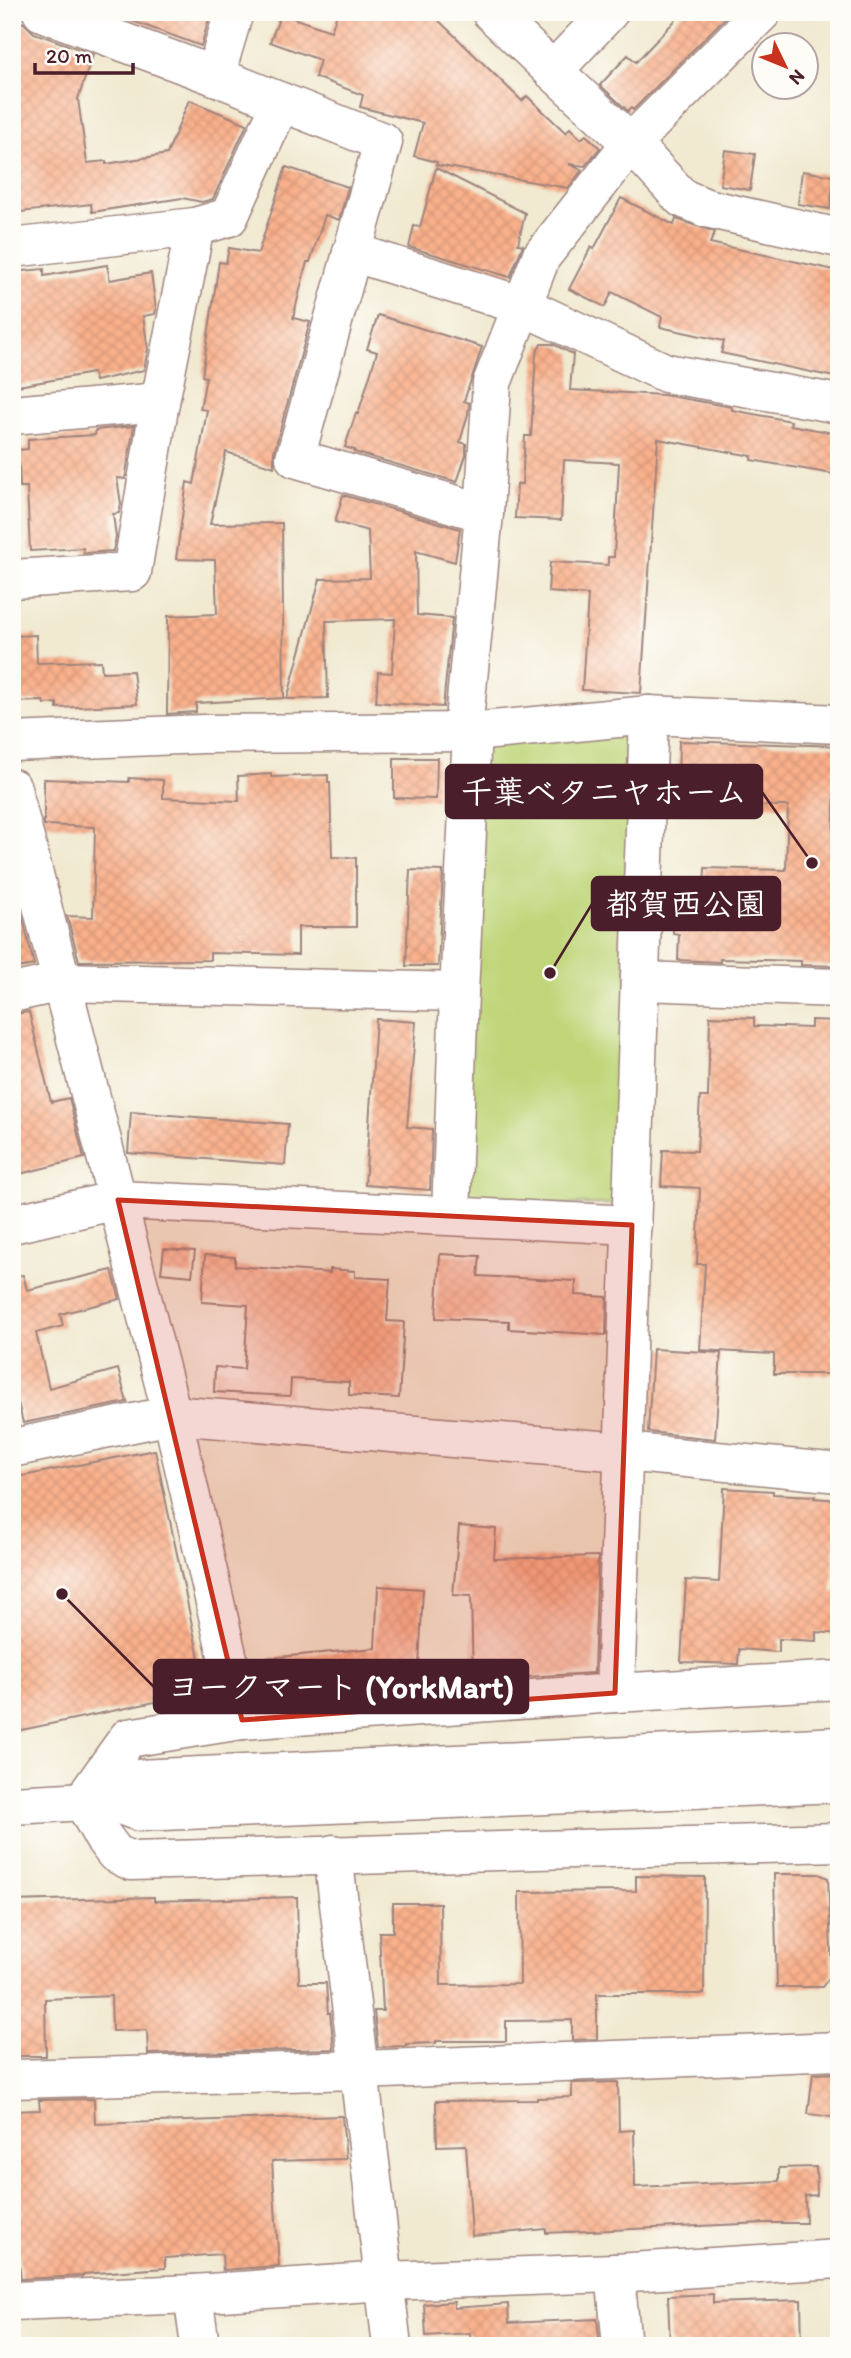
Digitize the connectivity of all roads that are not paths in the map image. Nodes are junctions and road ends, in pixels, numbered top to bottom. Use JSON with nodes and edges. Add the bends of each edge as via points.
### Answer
{"nodes":[{"id":1,"x":42,"y":12,"type":"edge"},
{"id":2,"x":234,"y":12,"type":"edge"},
{"id":3,"x":491,"y":12,"type":"edge"},
{"id":4,"x":609,"y":12,"type":"edge"},
{"id":5,"x":762,"y":12,"type":"edge"},
{"id":6,"x":553,"y":71,"type":"junction"},
{"id":7,"x":215,"y":76,"type":"junction"},
{"id":8,"x":281,"y":102,"type":"junction"},
{"id":9,"x":631,"y":143,"type":"junction"},
{"id":10,"x":195,"y":227,"type":"junction"},
{"id":11,"x":839,"y":238,"type":"edge"},
{"id":12,"x":12,"y":248,"type":"edge"},
{"id":13,"x":352,"y":252,"type":"junction"},
{"id":14,"x":523,"y":306,"type":"junction"},
{"id":15,"x":160,"y":402,"type":"junction"},
{"id":16,"x":839,"y":404,"type":"edge"},
{"id":17,"x":12,"y":415,"type":"edge"},
{"id":18,"x":484,"y":513,"type":"junction"},
{"id":19,"x":12,"y":579,"type":"edge"},
{"id":20,"x":649,"y":715,"type":"junction"},
{"id":21,"x":839,"y":724,"type":"edge"},
{"id":22,"x":467,"y":731,"type":"junction"},
{"id":23,"x":12,"y":742,"type":"edge"},
{"id":24,"x":12,"y":788,"type":"edge"},
{"id":25,"x":640,"y":981,"type":"junction"},
{"id":26,"x":62,"y":982,"type":"junction"},
{"id":27,"x":839,"y":988,"type":"edge"},
{"id":28,"x":459,"y":992,"type":"junction"},
{"id":29,"x":12,"y":993,"type":"edge"},
{"id":30,"x":118,"y":1200,"type":"junction"},
{"id":31,"x":452,"y":1215,"type":"junction"},
{"id":32,"x":12,"y":1224,"type":"edge"},
{"id":33,"x":632,"y":1225,"type":"junction"},
{"id":34,"x":172,"y":1415,"type":"junction"},
{"id":35,"x":12,"y":1448,"type":"edge"},
{"id":36,"x":624,"y":1452,"type":"junction"},
{"id":37,"x":839,"y":1474,"type":"edge"},
{"id":38,"x":839,"y":1680,"type":"edge"},
{"id":39,"x":615,"y":1693,"type":"junction"},
{"id":40,"x":242,"y":1720,"type":"junction"},
{"id":41,"x":839,"y":1746,"type":"edge"},
{"id":42,"x":116,"y":1798,"type":"junction"},
{"id":43,"x":12,"y":1805,"type":"edge"},
{"id":44,"x":838,"y":1811,"type":"edge"},
{"id":45,"x":333,"y":1854,"type":"junction"},
{"id":46,"x":839,"y":2051,"type":"edge"},
{"id":47,"x":360,"y":2070,"type":"junction"},
{"id":48,"x":12,"y":2079,"type":"edge"},
{"id":49,"x":839,"y":2259,"type":"edge"},
{"id":50,"x":615,"y":2273,"type":"junction"},
{"id":51,"x":384,"y":2281,"type":"junction"},
{"id":52,"x":194,"y":2294,"type":"junction"},
{"id":53,"x":12,"y":2301,"type":"edge"},
{"id":54,"x":200,"y":2346,"type":"edge"},
{"id":55,"x":393,"y":2346,"type":"edge"},
{"id":56,"x":622,"y":2346,"type":"edge"}],
"edges":[{"from":1,"to":7,"type":"street"},
{"from":2,"to":7,"type":"street"},
{"from":3,"to":6,"type":"street"},
{"from":4,"to":6,"type":"street"},
{"from":5,"to":9,"type":"street"},
{"from":6,"to":9,"type":"street"},
{"from":7,"to":8,"type":"street"},
{"from":8,"to":10,"type":"street","via":[[229,217]]},
{"from":8,"to":13,"type":"street","via":[[383,142]]},
{"from":9,"to":11,"type":"street","via":[[682,198],[706,208]]},
{"from":9,"to":14,"type":"street","via":[[541,257]]},
{"from":10,"to":12,"type":"street"},
{"from":10,"to":15,"type":"street"},
{"from":13,"to":14,"type":"street"},
{"from":13,"to":18,"type":"street","via":[[295,458]]},
{"from":14,"to":16,"type":"street","via":[[666,373]]},
{"from":14,"to":18,"type":"street","via":[[492,383]]},
{"from":15,"to":17,"type":"street"},
{"from":15,"to":19,"type":"street","via":[[132,572]]},
{"from":18,"to":22,"type":"street"},
{"from":20,"to":21,"type":"street"},
{"from":20,"to":22,"type":"street"},
{"from":20,"to":25,"type":"street"},
{"from":22,"to":23,"type":"street"},
{"from":22,"to":28,"type":"street"},
{"from":24,"to":26,"type":"street"},
{"from":25,"to":27,"type":"street"},
{"from":25,"to":33,"type":"street"},
{"from":26,"to":28,"type":"street"},
{"from":26,"to":29,"type":"street"},
{"from":26,"to":30,"type":"street"},
{"from":28,"to":31,"type":"street"},
{"from":30,"to":31,"type":"street"},
{"from":30,"to":32,"type":"street"},
{"from":30,"to":34,"type":"street"},
{"from":31,"to":33,"type":"street"},
{"from":33,"to":36,"type":"street"},
{"from":34,"to":35,"type":"street"},
{"from":34,"to":36,"type":"street"},
{"from":34,"to":40,"type":"street"},
{"from":36,"to":37,"type":"street"},
{"from":36,"to":39,"type":"street"},
{"from":38,"to":39,"type":"street"},
{"from":39,"to":40,"type":"street"},
{"from":40,"to":42,"type":"street","via":[[128,1738]]},
{"from":41,"to":42,"type":"street"},
{"from":42,"to":43,"type":"street"},
{"from":42,"to":44,"type":"street"},
{"from":42,"to":45,"type":"street","via":[[103,1837],[115,1853],[131,1861]]},
{"from":44,"to":45,"type":"street"},
{"from":45,"to":47,"type":"street"},
{"from":46,"to":47,"type":"street"},
{"from":47,"to":48,"type":"street"},
{"from":47,"to":51,"type":"street"},
{"from":49,"to":50,"type":"street"},
{"from":50,"to":51,"type":"street"},
{"from":50,"to":56,"type":"street"},
{"from":51,"to":52,"type":"street"},
{"from":51,"to":55,"type":"street"},
{"from":52,"to":53,"type":"street"},
{"from":52,"to":54,"type":"street"}]}
